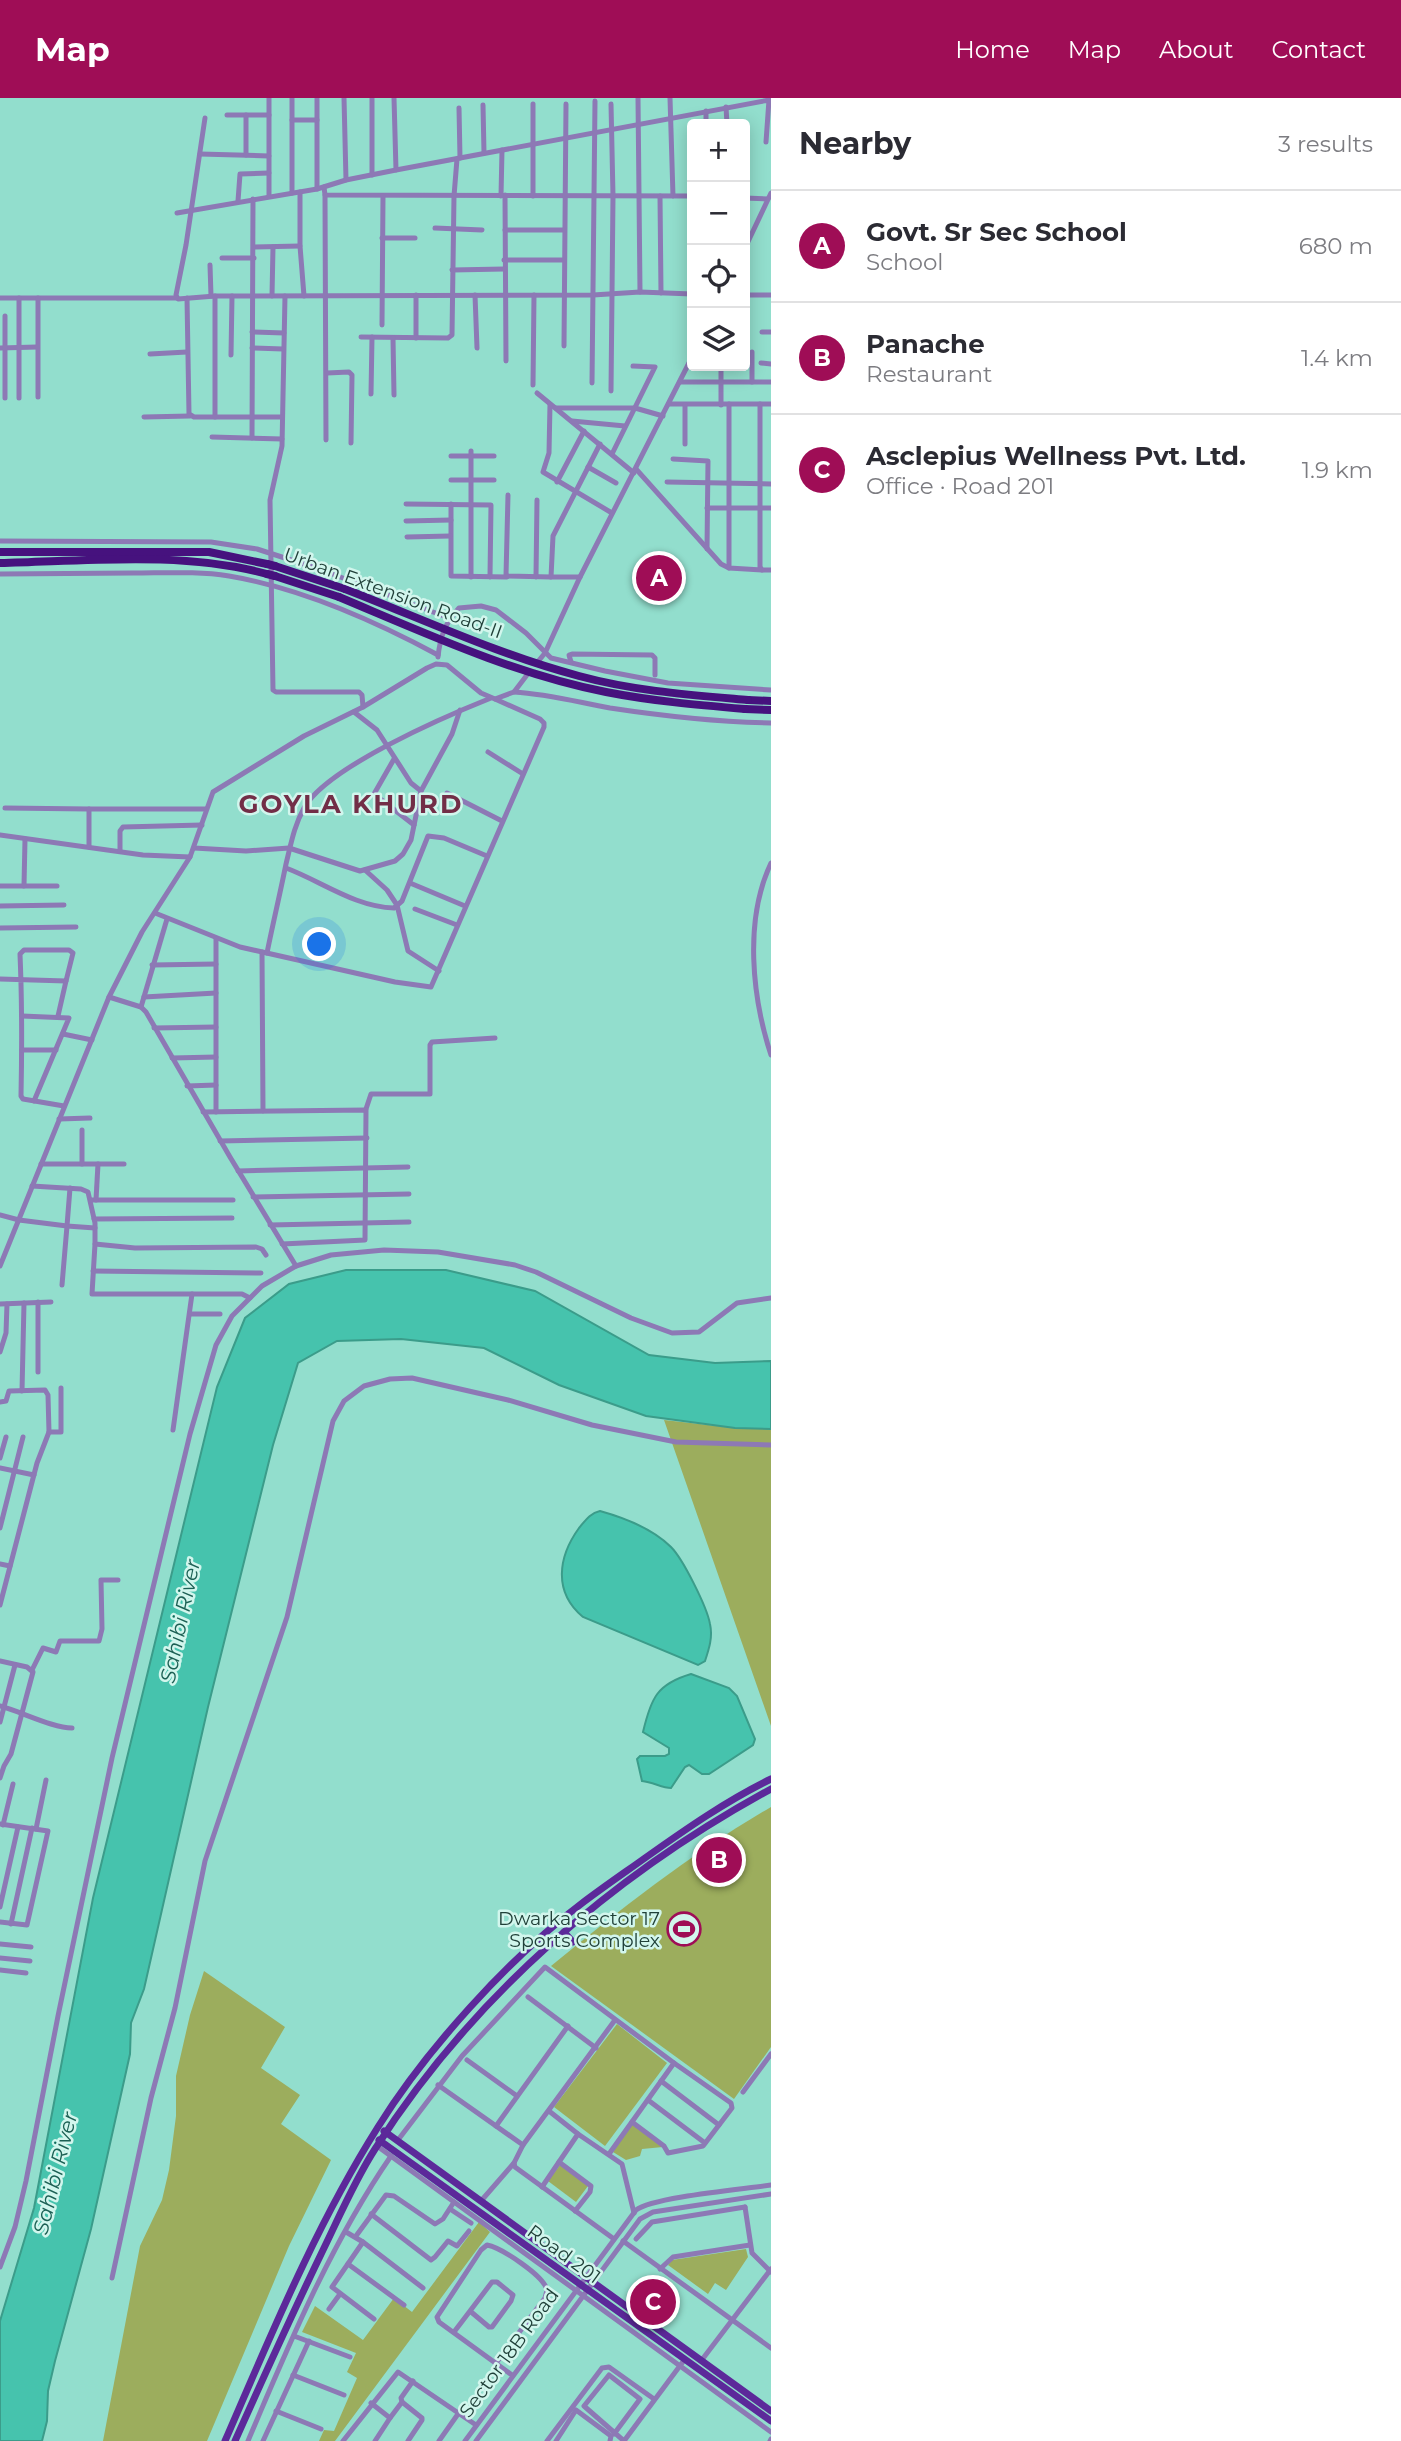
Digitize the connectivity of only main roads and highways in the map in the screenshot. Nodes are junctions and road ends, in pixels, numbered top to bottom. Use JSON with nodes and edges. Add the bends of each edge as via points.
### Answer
{"nodes":[{"id":1,"x":0,"y":552,"type":"edge"},
{"id":2,"x":0,"y":563,"type":"edge"},
{"id":3,"x":771,"y":701,"type":"edge"},
{"id":4,"x":746,"y":704,"type":"junction"},
{"id":5,"x":771,"y":709,"type":"edge"},
{"id":6,"x":771,"y":1779,"type":"edge"},
{"id":7,"x":771,"y":1789,"type":"edge"},
{"id":8,"x":565,"y":1932,"type":"junction"},
{"id":9,"x":573,"y":1942,"type":"dead end"},
{"id":10,"x":378,"y":2126,"type":"junction"},
{"id":11,"x":386,"y":2133,"type":"junction"},
{"id":12,"x":373,"y":2135,"type":"junction"},
{"id":13,"x":379,"y":2144,"type":"junction"},
{"id":14,"x":583,"y":2286,"type":"junction"},
{"id":15,"x":770,"y":2407,"type":"edge"},
{"id":16,"x":771,"y":2421,"type":"edge"},
{"id":17,"x":225,"y":2441,"type":"edge"},
{"id":18,"x":236,"y":2441,"type":"edge"}],
"edges":[{"from":1,"to":4,"type":"highway","name":"Urban Extension Road-II","bridge":true,"via":[[209,552],[271,565],[345,589],[577,676]]},
{"from":2,"to":4,"type":"highway","name":"Urban Extension Road-II","bridge":true,"via":[[162,561],[271,575],[578,685],[682,704]]},
{"from":3,"to":4,"type":"highway","name":"Urban Extension Road-II"},
{"from":4,"to":5,"type":"highway","name":"Urban Extension Road-II"},
{"from":6,"to":10,"type":"main road","via":[[731,1799],[579,1905],[515,1963],[427,2057]]},
{"from":7,"to":8,"type":"main road","via":[[680,1845]]},
{"from":8,"to":9,"type":"main road"},
{"from":8,"to":11,"type":"main road","via":[[449,2047]]},
{"from":10,"to":11,"type":"main road","name":"Road 201"},
{"from":10,"to":12,"type":"main road"},
{"from":11,"to":13,"type":"main road"},
{"from":11,"to":14,"type":"main road","name":"Road 201","via":[[481,2201]]},
{"from":12,"to":13,"type":"main road","name":"Road 201"},
{"from":12,"to":17,"type":"main road","via":[[304,2265]]},
{"from":13,"to":14,"type":"main road","name":"Road 201"},
{"from":13,"to":18,"type":"main road","via":[[278,2342]]},
{"from":14,"to":15,"type":"main road","name":"Road 201"},
{"from":14,"to":16,"type":"main road","name":"Road 201","via":[[682,2363]]}]}
